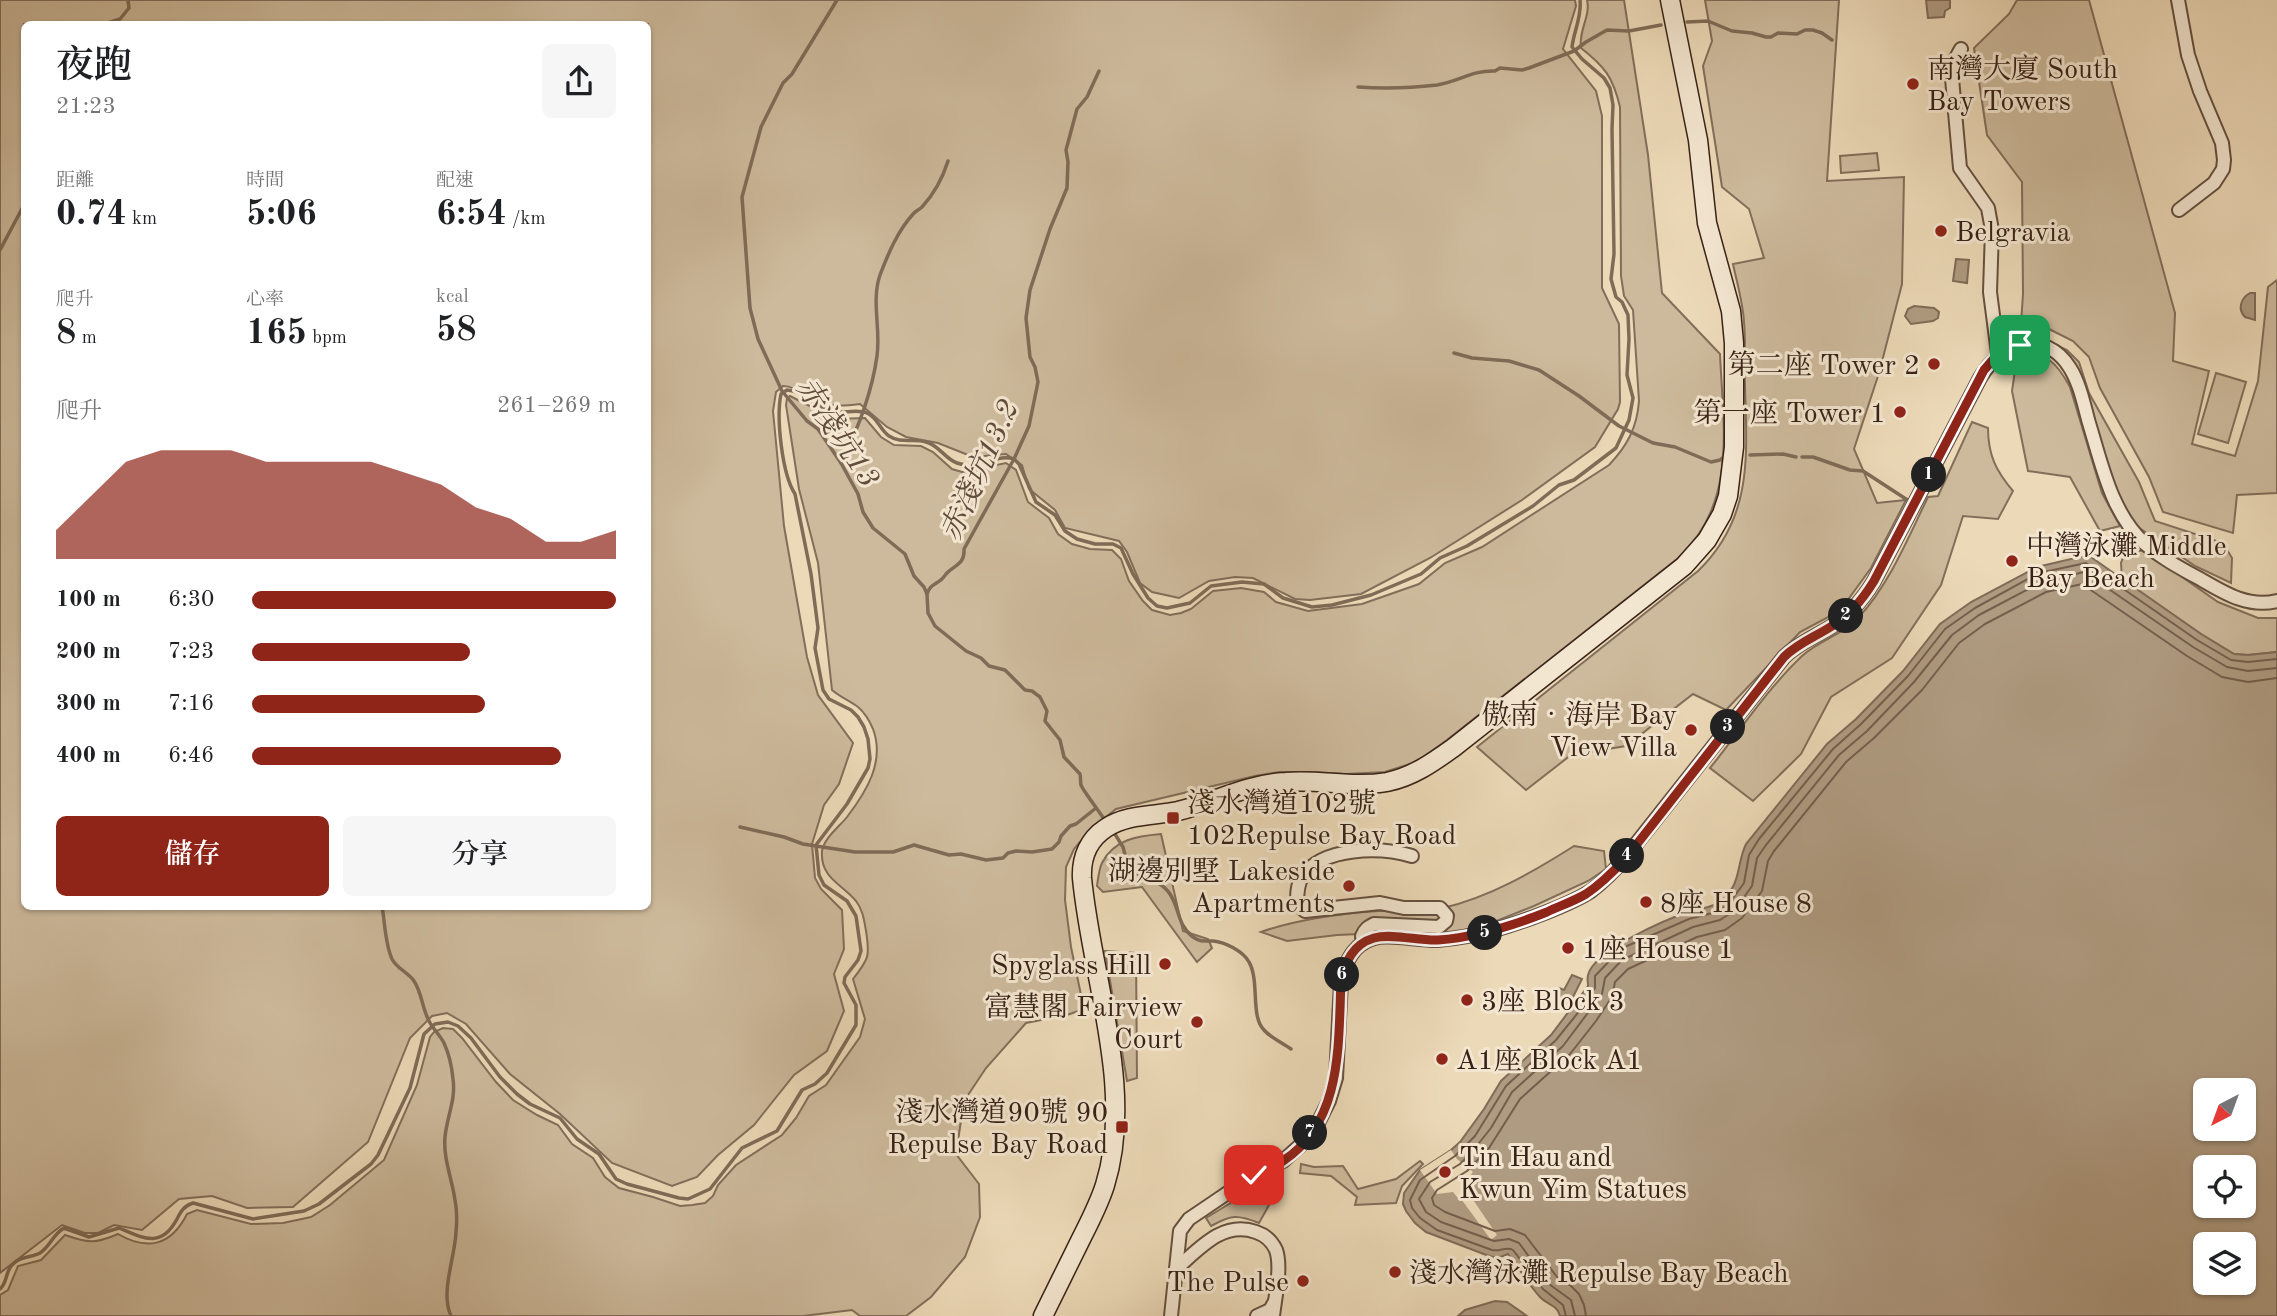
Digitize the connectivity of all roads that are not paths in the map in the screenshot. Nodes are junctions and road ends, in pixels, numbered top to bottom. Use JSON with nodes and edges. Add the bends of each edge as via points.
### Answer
{"nodes":[{"id":1,"x":1670,"y":0,"type":"edge"},
{"id":2,"x":2178,"y":0,"type":"edge"},
{"id":3,"x":1961,"y":49,"type":"dead end"},
{"id":4,"x":2179,"y":209,"type":"dead end"},
{"id":5,"x":1998,"y":354,"type":"junction"},
{"id":6,"x":2277,"y":601,"type":"edge"},
{"id":7,"x":1412,"y":856,"type":"dead end"},
{"id":8,"x":1363,"y":943,"type":"junction"},
{"id":9,"x":1176,"y":1269,"type":"junction"},
{"id":10,"x":1274,"y":1310,"type":"edge"},
{"id":11,"x":1043,"y":1316,"type":"edge"},
{"id":12,"x":1171,"y":1316,"type":"edge"},
{"id":13,"x":1257,"y":1316,"type":"edge"}],
"edges":[{"from":1,"to":11,"type":"main road","via":[[1700,152],[1707,223],[1734,332],[1733,469],[1718,522],[1684,566],[1420,770],[1373,784],[1296,781],[1257,786],[1179,810],[1124,820],[1096,836],[1083,861],[1082,878],[1112,1068],[1115,1134],[1102,1195]]},
{"from":2,"to":4,"type":"street","via":[[2188,55],[2224,160],[2214,183]]},
{"from":3,"to":5,"type":"street","via":[[1951,66],[1960,169],[1988,208],[1993,230],[1990,292]]},
{"from":5,"to":6,"type":"street","via":[[2031,345],[2049,350],[2065,362],[2078,385],[2113,498],[2146,544],[2235,598]]},
{"from":5,"to":8,"type":"street","via":[[1980,378],[1860,601],[1841,620],[1784,657],[1608,877],[1576,900],[1488,933],[1436,940],[1383,936]]},
{"from":7,"to":8,"type":"street","via":[[1390,850],[1355,851],[1322,861],[1302,877],[1297,904],[1305,911],[1380,903],[1440,908],[1447,916],[1439,927],[1374,924],[1366,928]]},
{"from":8,"to":9,"type":"street","via":[[1344,967],[1336,1078],[1319,1121],[1283,1161],[1189,1219],[1180,1231]]},
{"from":9,"to":10,"type":"street","via":[[1222,1233],[1236,1228],[1262,1234],[1276,1250],[1278,1262]]},
{"from":9,"to":12,"type":"street"},
{"from":10,"to":13,"type":"street"}]}
